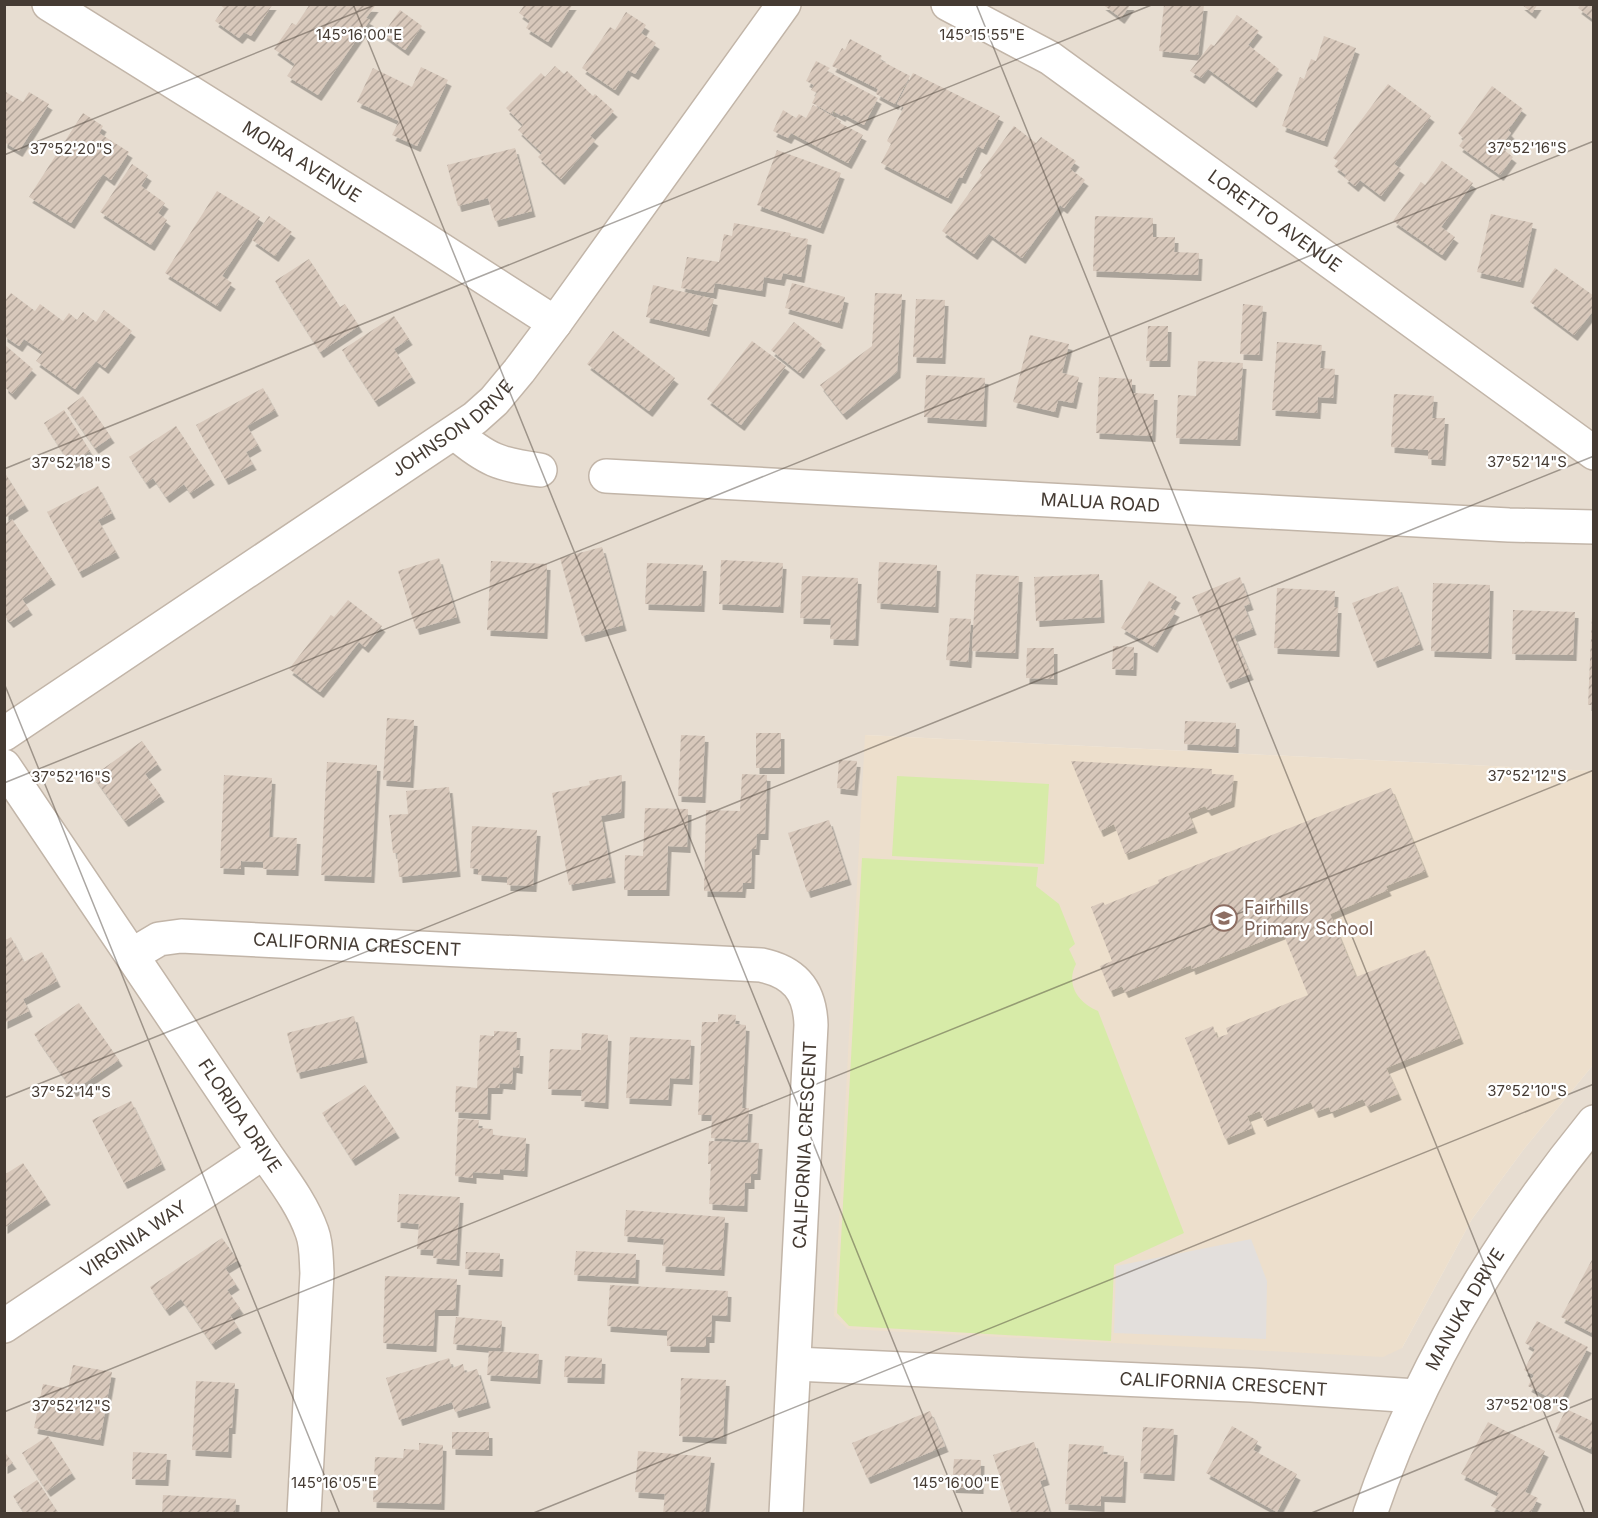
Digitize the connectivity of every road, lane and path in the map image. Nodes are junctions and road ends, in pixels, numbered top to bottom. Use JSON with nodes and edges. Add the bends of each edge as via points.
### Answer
{"nodes":[{"id":1,"x":49,"y":4,"type":"edge"},
{"id":2,"x":784,"y":4,"type":"edge"},
{"id":3,"x":948,"y":4,"type":"edge"},
{"id":4,"x":555,"y":323,"type":"junction"},
{"id":5,"x":455,"y":433,"type":"junction"},
{"id":6,"x":1593,"y":453,"type":"edge"},
{"id":7,"x":540,"y":470,"type":"dead end"},
{"id":8,"x":606,"y":476,"type":"dead end"},
{"id":9,"x":1593,"y":527,"type":"edge"},
{"id":10,"x":4,"y":734,"type":"edge"},
{"id":11,"x":4,"y":766,"type":"edge"},
{"id":12,"x":132,"y":955,"type":"junction"},
{"id":13,"x":1593,"y":1122,"type":"edge"},
{"id":14,"x":264,"y":1152,"type":"junction"},
{"id":15,"x":4,"y":1326,"type":"edge"},
{"id":16,"x":795,"y":1364,"type":"junction"},
{"id":17,"x":1416,"y":1396,"type":"junction"},
{"id":18,"x":304,"y":1514,"type":"edge"},
{"id":19,"x":786,"y":1514,"type":"edge"},
{"id":20,"x":1370,"y":1514,"type":"edge"}],
"edges":[{"from":1,"to":4,"type":"street","name":"MOIRA AVENUE"},
{"from":2,"to":4,"type":"street","name":"JOHNSON DRIVE"},
{"from":3,"to":6,"type":"street","name":"LORETTO AVENUE","via":[[1050,58]]},
{"from":4,"to":5,"type":"street","name":"JOHNSON DRIVE","via":[[494,401]]},
{"from":5,"to":7,"type":"street","via":[[497,462]]},
{"from":5,"to":10,"type":"street","name":"JOHNSON DRIVE"},
{"from":8,"to":9,"type":"street","name":"MALUA ROAD"},
{"from":11,"to":12,"type":"street","name":"FLORIDA DRIVE"},
{"from":12,"to":14,"type":"street","name":"FLORIDA DRIVE"},
{"from":12,"to":16,"type":"street","name":"CALIFORNIA CRESCENT","via":[[159,939],[181,936],[749,965],[771,967],[783,973],[801,986],[811,1014]]},
{"from":13,"to":17,"type":"street","name":"MANUKA DRIVE","via":[[1501,1246],[1456,1319]]},
{"from":14,"to":15,"type":"street","name":"VIRGINIA WAY"},
{"from":14,"to":18,"type":"street","name":"FLORIDA DRIVE","via":[[305,1216],[316,1252]]},
{"from":16,"to":17,"type":"street","name":"CALIFORNIA CRESCENT"},
{"from":16,"to":19,"type":"street"},
{"from":17,"to":20,"type":"street","name":"MANUKA DRIVE"}]}
